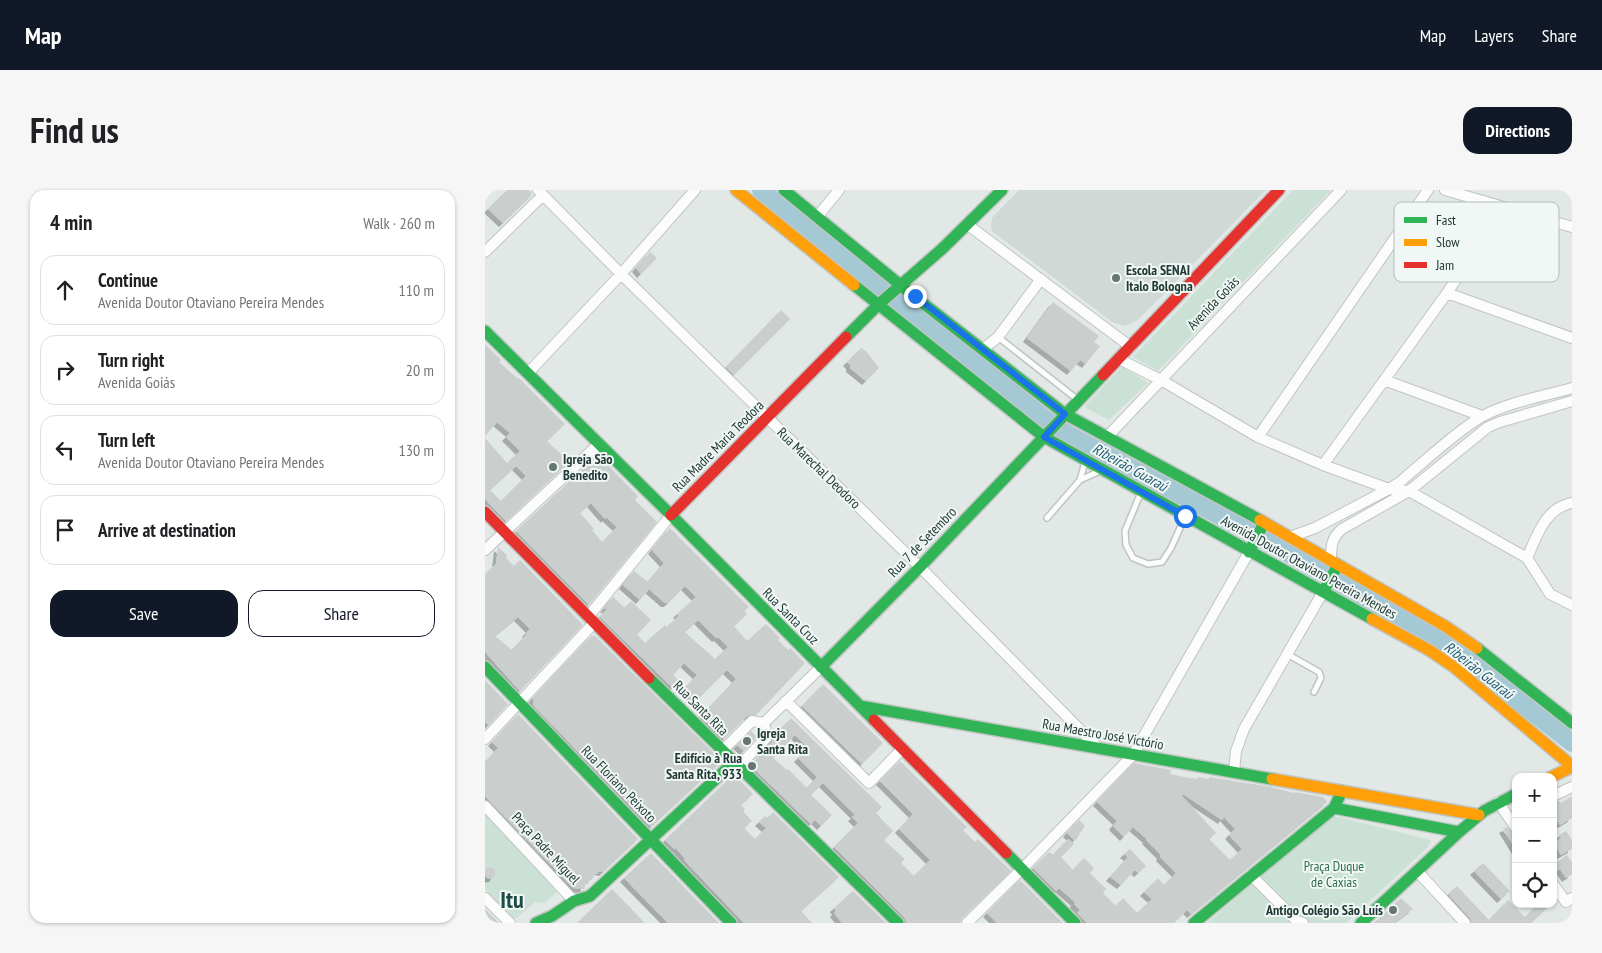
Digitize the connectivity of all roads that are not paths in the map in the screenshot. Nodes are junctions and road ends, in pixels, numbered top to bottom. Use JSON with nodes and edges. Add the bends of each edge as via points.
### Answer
{"nodes":[{"id":1,"x":695,"y":190,"type":"edge"},
{"id":2,"x":736,"y":190,"type":"edge"},
{"id":3,"x":784,"y":190,"type":"edge"},
{"id":4,"x":839,"y":190,"type":"edge"},
{"id":5,"x":1002,"y":190,"type":"edge"},
{"id":6,"x":1279,"y":190,"type":"edge"},
{"id":7,"x":1341,"y":190,"type":"edge"},
{"id":8,"x":1428,"y":190,"type":"edge"},
{"id":9,"x":1445,"y":190,"type":"edge"},
{"id":10,"x":541,"y":192,"type":"edge"},
{"id":11,"x":1420,"y":202,"type":"edge"},
{"id":12,"x":1486,"y":202,"type":"edge"},
{"id":13,"x":817,"y":216,"type":"junction"},
{"id":14,"x":1559,"y":223,"type":"edge"},
{"id":15,"x":968,"y":225,"type":"junction"},
{"id":16,"x":1572,"y":227,"type":"edge"},
{"id":17,"x":1394,"y":239,"type":"edge"},
{"id":18,"x":485,"y":252,"type":"edge"},
{"id":19,"x":621,"y":274,"type":"junction"},
{"id":20,"x":1041,"y":280,"type":"junction"},
{"id":21,"x":1454,"y":282,"type":"edge"},
{"id":22,"x":900,"y":288,"type":"junction"},
{"id":23,"x":1447,"y":293,"type":"junction"},
{"id":24,"x":881,"y":302,"type":"junction"},
{"id":25,"x":485,"y":331,"type":"edge"},
{"id":26,"x":998,"y":337,"type":"junction"},
{"id":27,"x":1572,"y":338,"type":"edge"},
{"id":28,"x":1131,"y":346,"type":"junction"},
{"id":29,"x":983,"y":350,"type":"junction"},
{"id":30,"x":1119,"y":359,"type":"junction"},
{"id":31,"x":528,"y":373,"type":"junction"},
{"id":32,"x":1161,"y":380,"type":"junction"},
{"id":33,"x":1384,"y":380,"type":"junction"},
{"id":34,"x":1572,"y":388,"type":"edge"},
{"id":35,"x":1079,"y":400,"type":"junction"},
{"id":36,"x":1572,"y":401,"type":"edge"},
{"id":37,"x":1495,"y":411,"type":"junction"},
{"id":38,"x":1482,"y":416,"type":"junction"},
{"id":39,"x":767,"y":417,"type":"junction"},
{"id":40,"x":1062,"y":418,"type":"junction"},
{"id":41,"x":1499,"y":422,"type":"junction"},
{"id":42,"x":1468,"y":425,"type":"junction"},
{"id":43,"x":1046,"y":434,"type":"junction"},
{"id":44,"x":1478,"y":434,"type":"junction"},
{"id":45,"x":1107,"y":437,"type":"junction"},
{"id":46,"x":1258,"y":437,"type":"junction"},
{"id":47,"x":599,"y":444,"type":"junction"},
{"id":48,"x":1085,"y":461,"type":"junction"},
{"id":49,"x":1323,"y":465,"type":"junction"},
{"id":50,"x":1101,"y":470,"type":"junction"},
{"id":51,"x":1080,"y":480,"type":"junction"},
{"id":52,"x":1389,"y":489,"type":"junction"},
{"id":53,"x":1409,"y":491,"type":"junction"},
{"id":54,"x":1141,"y":492,"type":"junction"},
{"id":55,"x":1572,"y":503,"type":"edge"},
{"id":56,"x":485,"y":512,"type":"edge"},
{"id":57,"x":671,"y":515,"type":"junction"},
{"id":58,"x":1185,"y":516,"type":"junction"},
{"id":59,"x":1047,"y":518,"type":"dead end"},
{"id":60,"x":1263,"y":527,"type":"junction"},
{"id":61,"x":504,"y":533,"type":"junction"},
{"id":62,"x":1289,"y":537,"type":"junction"},
{"id":63,"x":1251,"y":548,"type":"junction"},
{"id":64,"x":485,"y":550,"type":"edge"},
{"id":65,"x":1527,"y":558,"type":"junction"},
{"id":66,"x":920,"y":567,"type":"junction"},
{"id":67,"x":1331,"y":575,"type":"junction"},
{"id":68,"x":1572,"y":605,"type":"edge"},
{"id":69,"x":591,"y":620,"type":"junction"},
{"id":70,"x":1287,"y":654,"type":"junction"},
{"id":71,"x":485,"y":667,"type":"edge"},
{"id":72,"x":821,"y":667,"type":"junction"},
{"id":73,"x":1314,"y":692,"type":"dead end"},
{"id":74,"x":787,"y":701,"type":"junction"},
{"id":75,"x":519,"y":704,"type":"junction"},
{"id":76,"x":859,"y":706,"type":"junction"},
{"id":77,"x":764,"y":723,"type":"junction"},
{"id":78,"x":1572,"y":723,"type":"edge"},
{"id":79,"x":485,"y":739,"type":"edge"},
{"id":80,"x":1098,"y":748,"type":"junction"},
{"id":81,"x":902,"y":749,"type":"junction"},
{"id":82,"x":723,"y":750,"type":"junction"},
{"id":83,"x":1133,"y":755,"type":"junction"},
{"id":84,"x":737,"y":764,"type":"junction"},
{"id":85,"x":1572,"y":766,"type":"edge"},
{"id":86,"x":1234,"y":772,"type":"junction"},
{"id":87,"x":1557,"y":774,"type":"edge"},
{"id":88,"x":1572,"y":786,"type":"edge"},
{"id":89,"x":1342,"y":791,"type":"junction"},
{"id":90,"x":1557,"y":794,"type":"edge"},
{"id":91,"x":1512,"y":796,"type":"edge"},
{"id":92,"x":1498,"y":802,"type":"junction"},
{"id":93,"x":485,"y":806,"type":"edge"},
{"id":94,"x":1334,"y":808,"type":"junction"},
{"id":95,"x":1479,"y":816,"type":"junction"},
{"id":96,"x":1512,"y":819,"type":"edge"},
{"id":97,"x":1459,"y":832,"type":"junction"},
{"id":98,"x":652,"y":839,"type":"junction"},
{"id":99,"x":1021,"y":870,"type":"junction"},
{"id":100,"x":1417,"y":871,"type":"junction"},
{"id":101,"x":1251,"y":875,"type":"junction"},
{"id":102,"x":1557,"y":890,"type":"edge"},
{"id":103,"x":485,"y":898,"type":"edge"},
{"id":104,"x":1572,"y":898,"type":"edge"},
{"id":105,"x":575,"y":900,"type":"junction"},
{"id":106,"x":555,"y":920,"type":"edge"},
{"id":107,"x":1299,"y":922,"type":"edge"},
{"id":108,"x":510,"y":923,"type":"edge"},
{"id":109,"x":536,"y":923,"type":"edge"},
{"id":110,"x":731,"y":923,"type":"edge"},
{"id":111,"x":898,"y":923,"type":"edge"},
{"id":112,"x":967,"y":923,"type":"edge"},
{"id":113,"x":1075,"y":923,"type":"edge"},
{"id":114,"x":1194,"y":923,"type":"edge"},
{"id":115,"x":1361,"y":923,"type":"edge"},
{"id":116,"x":1465,"y":923,"type":"edge"}],
"edges":[{"from":1,"to":19,"type":"street"},
{"from":2,"to":24,"type":"street","name":"Avenida Doutor Otaviano Pereira Mendes"},
{"from":3,"to":13,"type":"street","name":"Avenida Doutor Otaviano Pereira Mendes"},
{"from":4,"to":13,"type":"street"},
{"from":5,"to":15,"type":"street"},
{"from":6,"to":28,"type":"street"},
{"from":7,"to":32,"type":"street","name":"Avenida Goiás"},
{"from":8,"to":11,"type":"street"},
{"from":9,"to":12,"type":"street"},
{"from":10,"to":18,"type":"street"},
{"from":10,"to":19,"type":"street","name":"Rua Marechal Deodoro"},
{"from":13,"to":22,"type":"street","name":"Avenida Doutor Otaviano Pereira Mendes"},
{"from":14,"to":16,"type":"street"},
{"from":15,"to":20,"type":"street"},
{"from":15,"to":22,"type":"street"},
{"from":17,"to":46,"type":"street"},
{"from":19,"to":31,"type":"street"},
{"from":19,"to":39,"type":"street","name":"Rua Marechal Deodoro"},
{"from":20,"to":26,"type":"street"},
{"from":20,"to":28,"type":"street"},
{"from":21,"to":23,"type":"street"},
{"from":22,"to":24,"type":"street","name":"Rua Madre Maria Teodora"},
{"from":22,"to":29,"type":"street","name":"Avenida Doutor Otaviano Pereira Mendes"},
{"from":23,"to":27,"type":"street"},
{"from":23,"to":33,"type":"street"},
{"from":24,"to":39,"type":"street","name":"Rua Madre Maria Teodora"},
{"from":24,"to":43,"type":"street","name":"Avenida Doutor Otaviano Pereira Mendes"},
{"from":25,"to":31,"type":"street","name":"Rua Santa Cruz"},
{"from":26,"to":29,"type":"street"},
{"from":26,"to":35,"type":"lane"},
{"from":28,"to":30,"type":"street"},
{"from":29,"to":40,"type":"street","name":"Avenida Doutor Otaviano Pereira Mendes"},
{"from":30,"to":32,"type":"street"},
{"from":30,"to":35,"type":"street"},
{"from":31,"to":47,"type":"street","name":"Rua Santa Cruz"},
{"from":32,"to":45,"type":"street","name":"Avenida Goiás"},
{"from":32,"to":46,"type":"street"},
{"from":33,"to":38,"type":"street"},
{"from":33,"to":49,"type":"street"},
{"from":34,"to":37,"type":"street"},
{"from":35,"to":40,"type":"street"},
{"from":36,"to":41,"type":"street"},
{"from":37,"to":38,"type":"street"},
{"from":37,"to":41,"type":"street"},
{"from":38,"to":42,"type":"street"},
{"from":39,"to":57,"type":"street","name":"Rua Madre Maria Teodora"},
{"from":39,"to":66,"type":"street","name":"Rua Marechal Deodoro"},
{"from":40,"to":43,"type":"street"},
{"from":40,"to":45,"type":"street","name":"Avenida Doutor Otaviano Pereira Mendes"},
{"from":41,"to":44,"type":"street"},
{"from":42,"to":44,"type":"street"},
{"from":42,"to":52,"type":"street"},
{"from":43,"to":48,"type":"street","name":"Avenida Doutor Otaviano Pereira Mendes"},
{"from":43,"to":66,"type":"street","name":"Rua 7 de Setembro"},
{"from":44,"to":53,"type":"street"},
{"from":45,"to":60,"type":"street","name":"Avenida Doutor Otaviano Pereira Mendes"},
{"from":46,"to":49,"type":"street"},
{"from":47,"to":57,"type":"street","name":"Rua Santa Cruz"},
{"from":47,"to":61,"type":"street"},
{"from":48,"to":50,"type":"street","name":"Avenida Doutor Otaviano Pereira Mendes"},
{"from":48,"to":51,"type":"lane"},
{"from":49,"to":52,"type":"street"},
{"from":50,"to":51,"type":"lane"},
{"from":50,"to":54,"type":"street","name":"Avenida Doutor Otaviano Pereira Mendes"},
{"from":51,"to":59,"type":"lane"},
{"from":52,"to":53,"type":"street"},
{"from":52,"to":62,"type":"street","via":[[1315,528]]},
{"from":53,"to":65,"type":"street"},
{"from":53,"to":67,"type":"street","via":[[1342,529],[1333,538]]},
{"from":54,"to":58,"type":"street","name":"Avenida Doutor Otaviano Pereira Mendes"},
{"from":54,"to":58,"type":"lane","via":[[1125,531],[1126,545],[1133,558],[1148,564],[1162,562]]},
{"from":55,"to":65,"type":"street","via":[[1552,512],[1541,526]]},
{"from":56,"to":61,"type":"street","name":"Rua Santa Rita"},
{"from":57,"to":69,"type":"street","name":"Rua Madre Maria Teodora"},
{"from":57,"to":72,"type":"street","name":"Rua Santa Cruz"},
{"from":58,"to":63,"type":"street","name":"Avenida Doutor Otaviano Pereira Mendes"},
{"from":60,"to":62,"type":"street","name":"Avenida Doutor Otaviano Pereira Mendes"},
{"from":60,"to":63,"type":"street"},
{"from":61,"to":64,"type":"street"},
{"from":61,"to":69,"type":"street","name":"Rua Santa Rita"},
{"from":62,"to":67,"type":"street","name":"Avenida Doutor Otaviano Pereira Mendes"},
{"from":63,"to":67,"type":"street","name":"Avenida Doutor Otaviano Pereira Mendes"},
{"from":63,"to":83,"type":"street"},
{"from":65,"to":68,"type":"street","via":[[1551,594]]},
{"from":66,"to":72,"type":"street","name":"Rua 7 de Setembro"},
{"from":66,"to":80,"type":"street","name":"Rua Marechal Deodoro"},
{"from":67,"to":70,"type":"street"},
{"from":67,"to":78,"type":"street","name":"Avenida Doutor Otaviano Pereira Mendes","via":[[1445,626]]},
{"from":67,"to":85,"type":"street","name":"Avenida Doutor Otaviano Pereira Mendes","via":[[1441,658]]},
{"from":69,"to":75,"type":"street","name":"Rua Madre Maria Teodora"},
{"from":69,"to":82,"type":"street","name":"Rua Santa Rita"},
{"from":70,"to":73,"type":"lane","via":[[1319,672],[1321,678]]},
{"from":70,"to":86,"type":"street","via":[[1244,729],[1236,751]]},
{"from":71,"to":75,"type":"street","name":"Rua Floriano Peixoto"},
{"from":72,"to":74,"type":"street"},
{"from":72,"to":76,"type":"street","name":"Rua Santa Cruz"},
{"from":74,"to":77,"type":"street"},
{"from":74,"to":81,"type":"street","via":[[869,783]]},
{"from":75,"to":79,"type":"street","name":"Rua Madre Maria Teodora"},
{"from":75,"to":98,"type":"street","name":"Rua Floriano Peixoto"},
{"from":76,"to":80,"type":"street","name":"Rua Maestro José Victório"},
{"from":76,"to":81,"type":"street","name":"Rua Santa Cruz"},
{"from":77,"to":82,"type":"street","via":[[752,721]]},
{"from":77,"to":84,"type":"street","via":[[767,736]]},
{"from":80,"to":83,"type":"street","name":"Rua Maestro José Victório"},
{"from":81,"to":99,"type":"street","name":"Rua Santa Cruz"},
{"from":82,"to":84,"type":"street","name":"Rua Santa Rita"},
{"from":83,"to":86,"type":"street","name":"Rua Maestro José Victório"},
{"from":83,"to":99,"type":"street"},
{"from":84,"to":98,"type":"street"},
{"from":84,"to":111,"type":"street","name":"Rua Santa Rita"},
{"from":85,"to":87,"type":"street"},
{"from":86,"to":89,"type":"street","name":"Rua Maestro José Victório"},
{"from":88,"to":90,"type":"street"},
{"from":89,"to":94,"type":"street"},
{"from":89,"to":95,"type":"street"},
{"from":91,"to":92,"type":"street"},
{"from":92,"to":95,"type":"street"},
{"from":92,"to":96,"type":"street"},
{"from":93,"to":105,"type":"street","name":"Praça Padre Miguel"},
{"from":94,"to":97,"type":"street"},
{"from":94,"to":101,"type":"street"},
{"from":95,"to":97,"type":"street"},
{"from":97,"to":100,"type":"street"},
{"from":98,"to":105,"type":"street","via":[[590,896]]},
{"from":98,"to":110,"type":"street","name":"Rua Floriano Peixoto"},
{"from":99,"to":112,"type":"street"},
{"from":99,"to":113,"type":"street","name":"Rua Santa Cruz"},
{"from":100,"to":115,"type":"street"},
{"from":100,"to":116,"type":"street"},
{"from":101,"to":107,"type":"street"},
{"from":101,"to":114,"type":"street"},
{"from":102,"to":104,"type":"street","via":[[1566,902]]},
{"from":103,"to":108,"type":"street"},
{"from":105,"to":106,"type":"street","name":"Praça Padre Miguel"},
{"from":106,"to":109,"type":"street","name":"Praça Padre Miguel"}]}
